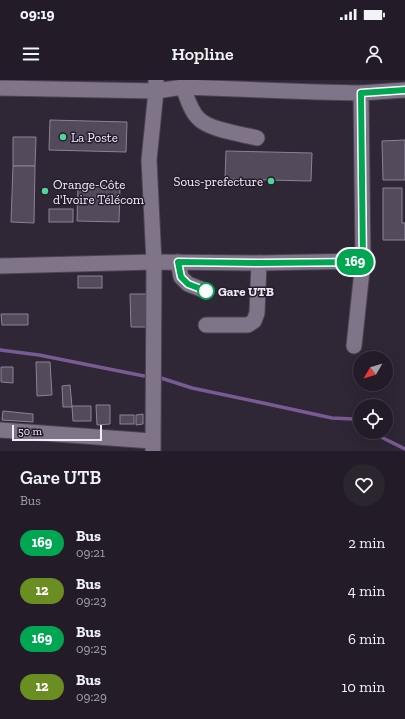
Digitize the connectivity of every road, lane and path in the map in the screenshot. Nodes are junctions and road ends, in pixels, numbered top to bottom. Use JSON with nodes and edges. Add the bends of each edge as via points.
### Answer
{"nodes":[{"id":1,"x":327,"y":80,"type":"edge"},
{"id":2,"x":391,"y":80,"type":"edge"},
{"id":3,"x":156,"y":86,"type":"edge"},
{"id":4,"x":405,"y":86,"type":"edge"},
{"id":5,"x":183,"y":87,"type":"junction"},
{"id":6,"x":0,"y":88,"type":"edge"},
{"id":7,"x":405,"y":90,"type":"edge"},
{"id":8,"x":317,"y":92,"type":"junction"},
{"id":9,"x":361,"y":93,"type":"junction"},
{"id":10,"x":257,"y":138,"type":"dead end"},
{"id":11,"x":154,"y":262,"type":"junction"},
{"id":12,"x":178,"y":262,"type":"junction"},
{"id":13,"x":363,"y":262,"type":"junction"},
{"id":14,"x":259,"y":263,"type":"junction"},
{"id":15,"x":0,"y":266,"type":"edge"},
{"id":16,"x":206,"y":291,"type":"dead end"},
{"id":17,"x":206,"y":325,"type":"dead end"},
{"id":18,"x":354,"y":346,"type":"dead end"},
{"id":19,"x":0,"y":430,"type":"edge"},
{"id":20,"x":152,"y":446,"type":"edge"}],
"edges":[{"from":1,"to":8,"type":"street"},
{"from":2,"to":4,"type":"street"},
{"from":3,"to":5,"type":"street"},
{"from":3,"to":6,"type":"street"},
{"from":3,"to":11,"type":"street","via":[[150,160]]},
{"from":5,"to":8,"type":"street"},
{"from":5,"to":10,"type":"street","via":[[197,118],[209,126]]},
{"from":7,"to":9,"type":"street"},
{"from":8,"to":9,"type":"street"},
{"from":9,"to":13,"type":"street"},
{"from":11,"to":12,"type":"street"},
{"from":11,"to":15,"type":"street"},
{"from":11,"to":20,"type":"street"},
{"from":12,"to":14,"type":"street"},
{"from":12,"to":16,"type":"street","via":[[181,277],[188,284]]},
{"from":13,"to":14,"type":"street"},
{"from":13,"to":18,"type":"street"},
{"from":14,"to":17,"type":"street","via":[[257,314],[254,321],[248,325]]},
{"from":19,"to":20,"type":"street"}]}
